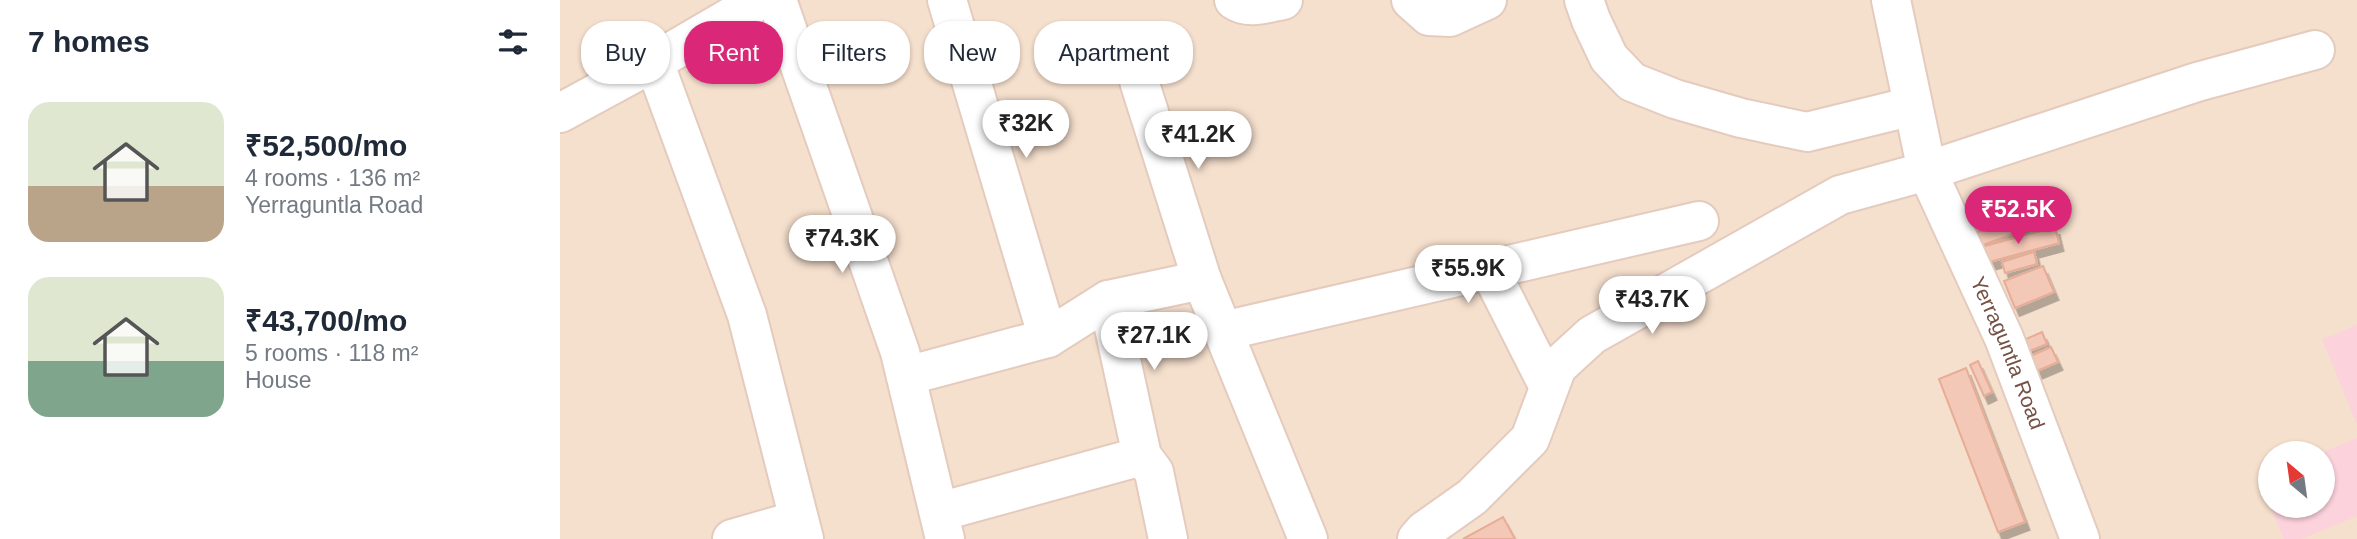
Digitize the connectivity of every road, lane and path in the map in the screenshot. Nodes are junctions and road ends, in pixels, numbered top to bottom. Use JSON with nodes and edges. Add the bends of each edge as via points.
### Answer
{"nodes":[{"id":1,"x":760,"y":0,"type":"edge"},
{"id":2,"x":776,"y":0,"type":"edge"},
{"id":3,"x":947,"y":0,"type":"edge"},
{"id":4,"x":1234,"y":0,"type":"edge"},
{"id":5,"x":1283,"y":0,"type":"edge"},
{"id":6,"x":1411,"y":0,"type":"edge"},
{"id":7,"x":1487,"y":0,"type":"edge"},
{"id":8,"x":1584,"y":0,"type":"edge"},
{"id":9,"x":1891,"y":0,"type":"edge"},
{"id":10,"x":2315,"y":50,"type":"dead end"},
{"id":11,"x":670,"y":53,"type":"edge"},
{"id":12,"x":613,"y":84,"type":"edge"},
{"id":13,"x":662,"y":84,"type":"edge"},
{"id":14,"x":1140,"y":84,"type":"edge"},
{"id":15,"x":1913,"y":106,"type":"junction"},
{"id":16,"x":560,"y":113,"type":"edge"},
{"id":17,"x":1927,"y":171,"type":"junction"},
{"id":18,"x":1699,"y":221,"type":"dead end"},
{"id":19,"x":1489,"y":270,"type":"junction"},
{"id":20,"x":1202,"y":280,"type":"junction"},
{"id":21,"x":1108,"y":300,"type":"junction"},
{"id":22,"x":1223,"y":331,"type":"junction"},
{"id":23,"x":1048,"y":338,"type":"junction"},
{"id":24,"x":906,"y":376,"type":"junction"},
{"id":25,"x":1549,"y":387,"type":"junction"},
{"id":26,"x":1142,"y":456,"type":"junction"},
{"id":27,"x":942,"y":526,"type":"edge"},
{"id":28,"x":801,"y":529,"type":"edge"},
{"id":29,"x":1423,"y":536,"type":"edge"},
{"id":30,"x":732,"y":539,"type":"edge"},
{"id":31,"x":1168,"y":539,"type":"edge"},
{"id":32,"x":1308,"y":539,"type":"edge"},
{"id":33,"x":2080,"y":539,"type":"edge"}],
"edges":[{"from":1,"to":11,"type":"street"},
{"from":2,"to":24,"type":"street"},
{"from":3,"to":23,"type":"street"},
{"from":4,"to":5,"type":"street","via":[[1258,5]]},
{"from":6,"to":7,"type":"street","via":[[1429,16],[1450,17]]},
{"from":8,"to":15,"type":"street","via":[[1609,58],[1632,82],[1675,99],[1807,132]]},
{"from":9,"to":15,"type":"street","name":"Yerraguntla Road"},
{"from":10,"to":17,"type":"street","via":[[2197,82]]},
{"from":12,"to":16,"type":"street"},
{"from":13,"to":28,"type":"street","via":[[747,315]]},
{"from":14,"to":20,"type":"street"},
{"from":15,"to":17,"type":"street","name":"Yerraguntla Road"},
{"from":17,"to":25,"type":"street","via":[[1840,195],[1592,335],[1557,367]]},
{"from":17,"to":33,"type":"street","name":"Yerraguntla Road","via":[[2004,338]]},
{"from":18,"to":19,"type":"street"},
{"from":19,"to":22,"type":"street"},
{"from":19,"to":25,"type":"street"},
{"from":20,"to":21,"type":"street"},
{"from":20,"to":22,"type":"street"},
{"from":21,"to":23,"type":"street"},
{"from":21,"to":26,"type":"street"},
{"from":22,"to":32,"type":"street"},
{"from":23,"to":24,"type":"street"},
{"from":24,"to":27,"type":"street"},
{"from":25,"to":29,"type":"street","via":[[1530,439],[1472,498]]},
{"from":26,"to":27,"type":"street"},
{"from":26,"to":31,"type":"street","via":[[1154,472]]},
{"from":28,"to":30,"type":"street"}]}
